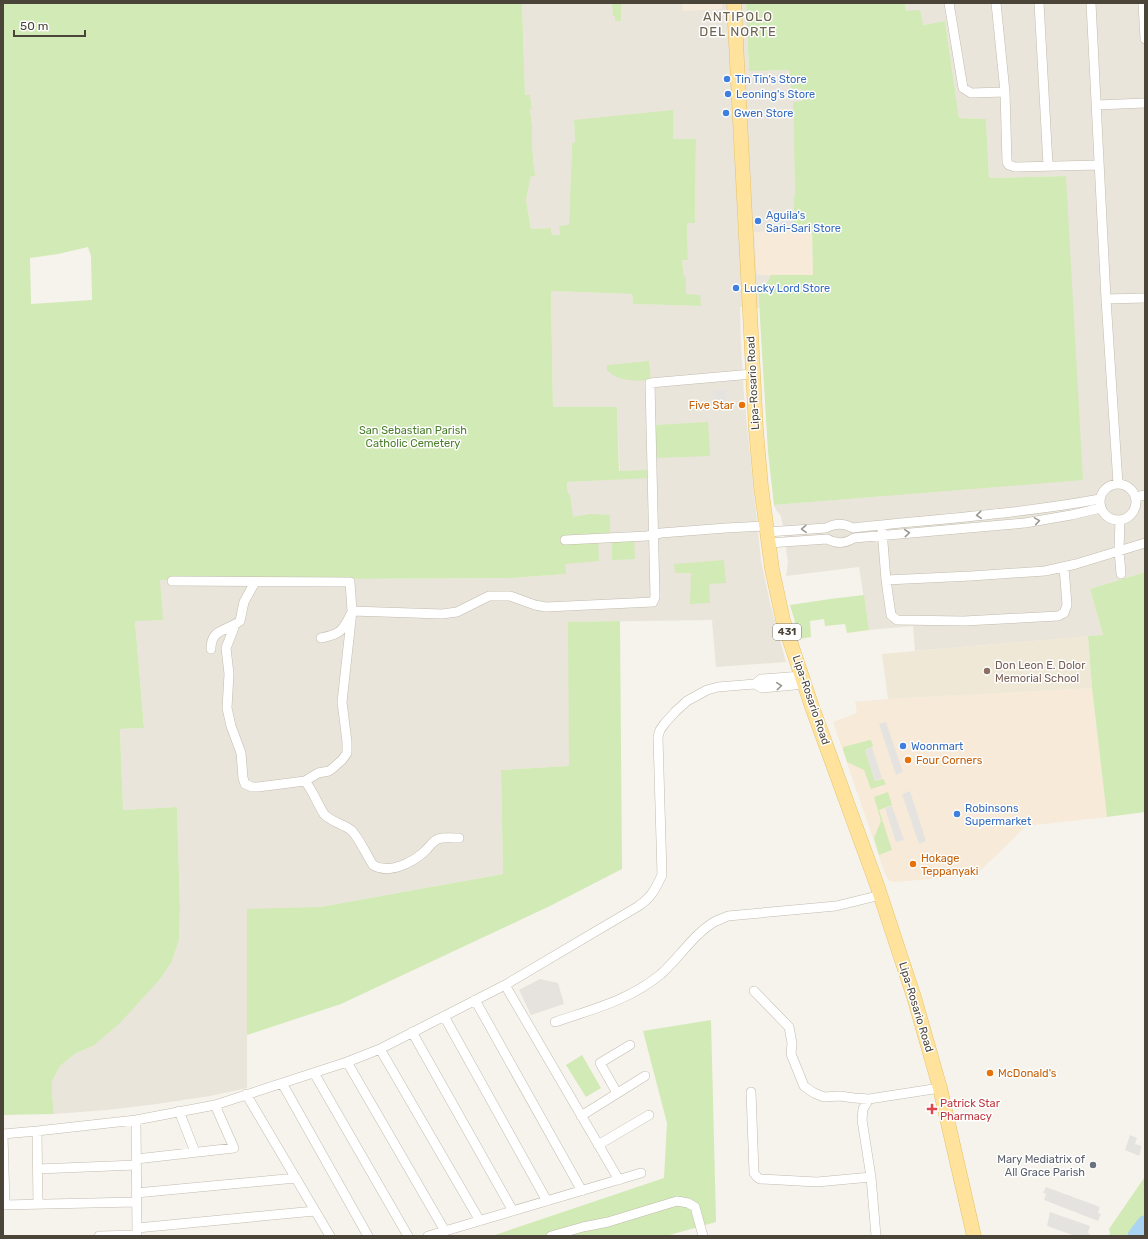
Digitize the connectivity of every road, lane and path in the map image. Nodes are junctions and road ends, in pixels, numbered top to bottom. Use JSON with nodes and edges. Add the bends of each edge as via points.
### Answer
{"nodes":[{"id":1,"x":734,"y":3,"type":"edge"},
{"id":2,"x":949,"y":3,"type":"edge"},
{"id":3,"x":996,"y":3,"type":"edge"},
{"id":4,"x":1039,"y":3,"type":"edge"},
{"id":5,"x":1091,"y":3,"type":"edge"},
{"id":6,"x":1143,"y":3,"type":"edge"},
{"id":7,"x":1145,"y":39,"type":"edge"},
{"id":8,"x":1005,"y":92,"type":"junction"},
{"id":9,"x":1145,"y":103,"type":"edge"},
{"id":10,"x":1097,"y":105,"type":"junction"},
{"id":11,"x":1048,"y":165,"type":"junction"},
{"id":12,"x":1099,"y":165,"type":"junction"},
{"id":13,"x":1145,"y":298,"type":"edge"},
{"id":14,"x":1106,"y":299,"type":"junction"},
{"id":15,"x":752,"y":374,"type":"junction"},
{"id":16,"x":1118,"y":484,"type":"junction"},
{"id":17,"x":1145,"y":495,"type":"edge"},
{"id":18,"x":1135,"y":497,"type":"junction"},
{"id":19,"x":1100,"y":499,"type":"junction"},
{"id":20,"x":1101,"y":508,"type":"junction"},
{"id":21,"x":1120,"y":520,"type":"junction"},
{"id":22,"x":881,"y":525,"type":"junction"},
{"id":23,"x":826,"y":528,"type":"junction"},
{"id":24,"x":853,"y":528,"type":"junction"},
{"id":25,"x":767,"y":534,"type":"junction"},
{"id":26,"x":654,"y":535,"type":"junction"},
{"id":27,"x":882,"y":535,"type":"junction"},
{"id":28,"x":854,"y":538,"type":"junction"},
{"id":29,"x":827,"y":539,"type":"junction"},
{"id":30,"x":564,"y":540,"type":"dead end"},
{"id":31,"x":1145,"y":543,"type":"edge"},
{"id":32,"x":1119,"y":550,"type":"junction"},
{"id":33,"x":1064,"y":567,"type":"junction"},
{"id":34,"x":1121,"y":574,"type":"dead end"},
{"id":35,"x":886,"y":580,"type":"junction"},
{"id":36,"x":172,"y":582,"type":"dead end"},
{"id":37,"x":255,"y":582,"type":"junction"},
{"id":38,"x":352,"y":611,"type":"junction"},
{"id":39,"x":235,"y":625,"type":"junction"},
{"id":40,"x":321,"y":638,"type":"dead end"},
{"id":41,"x":211,"y":649,"type":"dead end"},
{"id":42,"x":803,"y":680,"type":"junction"},
{"id":43,"x":305,"y":781,"type":"junction"},
{"id":44,"x":460,"y":838,"type":"dead end"},
{"id":45,"x":881,"y":895,"type":"junction"},
{"id":46,"x":505,"y":985,"type":"junction"},
{"id":47,"x":754,"y":991,"type":"dead end"},
{"id":48,"x":475,"y":1000,"type":"junction"},
{"id":49,"x":444,"y":1016,"type":"junction"},
{"id":50,"x":555,"y":1022,"type":"dead end"},
{"id":51,"x":412,"y":1032,"type":"junction"},
{"id":52,"x":630,"y":1045,"type":"dead end"},
{"id":53,"x":380,"y":1048,"type":"junction"},
{"id":54,"x":347,"y":1062,"type":"junction"},
{"id":55,"x":314,"y":1073,"type":"junction"},
{"id":56,"x":645,"y":1076,"type":"dead end"},
{"id":57,"x":282,"y":1083,"type":"junction"},
{"id":58,"x":940,"y":1088,"type":"junction"},
{"id":59,"x":751,"y":1092,"type":"dead end"},
{"id":60,"x":617,"y":1093,"type":"junction"},
{"id":61,"x":246,"y":1094,"type":"junction"},
{"id":62,"x":869,"y":1099,"type":"junction"},
{"id":63,"x":215,"y":1105,"type":"junction"},
{"id":64,"x":179,"y":1111,"type":"junction"},
{"id":65,"x":649,"y":1115,"type":"dead end"},
{"id":66,"x":581,"y":1116,"type":"junction"},
{"id":67,"x":136,"y":1120,"type":"junction"},
{"id":68,"x":37,"y":1132,"type":"junction"},
{"id":69,"x":3,"y":1134,"type":"edge"},
{"id":70,"x":598,"y":1145,"type":"junction"},
{"id":71,"x":196,"y":1152,"type":"junction"},
{"id":72,"x":136,"y":1162,"type":"junction"},
{"id":73,"x":38,"y":1168,"type":"junction"},
{"id":74,"x":640,"y":1173,"type":"dead end"},
{"id":75,"x":871,"y":1177,"type":"junction"},
{"id":76,"x":296,"y":1178,"type":"junction"},
{"id":77,"x":618,"y":1180,"type":"junction"},
{"id":78,"x":582,"y":1191,"type":"junction"},
{"id":79,"x":136,"y":1197,"type":"junction"},
{"id":80,"x":547,"y":1201,"type":"junction"},
{"id":81,"x":38,"y":1204,"type":"junction"},
{"id":82,"x":4,"y":1205,"type":"edge"},
{"id":83,"x":315,"y":1211,"type":"junction"},
{"id":84,"x":513,"y":1211,"type":"junction"},
{"id":85,"x":480,"y":1221,"type":"junction"},
{"id":86,"x":445,"y":1231,"type":"junction"},
{"id":87,"x":137,"y":1233,"type":"edge"},
{"id":88,"x":99,"y":1236,"type":"edge"},
{"id":89,"x":330,"y":1236,"type":"edge"},
{"id":90,"x":368,"y":1236,"type":"edge"},
{"id":91,"x":408,"y":1236,"type":"edge"},
{"id":92,"x":428,"y":1236,"type":"edge"},
{"id":93,"x":551,"y":1236,"type":"edge"},
{"id":94,"x":703,"y":1236,"type":"edge"},
{"id":95,"x":876,"y":1236,"type":"edge"},
{"id":96,"x":974,"y":1236,"type":"edge"}],
"edges":[{"from":1,"to":15,"type":"main road","name":"Lipa-Rosario Road","number":"431"},
{"from":2,"to":8,"type":"street","via":[[963,88],[971,93]]},
{"from":3,"to":8,"type":"street"},
{"from":4,"to":11,"type":"street"},
{"from":5,"to":10,"type":"street"},
{"from":6,"to":7,"type":"street"},
{"from":8,"to":11,"type":"street","via":[[1007,162],[1014,167]]},
{"from":9,"to":10,"type":"street"},
{"from":10,"to":12,"type":"street"},
{"from":11,"to":12,"type":"street"},
{"from":12,"to":14,"type":"street"},
{"from":13,"to":14,"type":"street"},
{"from":14,"to":16,"type":"street"},
{"from":15,"to":25,"type":"main road","name":"Lipa-Rosario Road","number":"431"},
{"from":15,"to":26,"type":"street","via":[[650,383]]},
{"from":16,"to":18,"type":"street","via":[[1131,490]]},
{"from":16,"to":19,"type":"street","via":[[1109,487]]},
{"from":17,"to":18,"type":"street"},
{"from":18,"to":21,"type":"street","via":[[1133,512]]},
{"from":19,"to":20,"type":"street"},
{"from":19,"to":22,"type":"street","one_way":true,"via":[[1024,511]]},
{"from":20,"to":21,"type":"street","via":[[1111,519]]},
{"from":27,"to":20,"type":"street","one_way":true,"via":[[1025,523]]},
{"from":21,"to":32,"type":"street"},
{"from":22,"to":24,"type":"street"},
{"from":22,"to":27,"type":"street"},
{"from":23,"to":24,"type":"street","via":[[841,523]]},
{"from":23,"to":25,"type":"street","one_way":true},
{"from":23,"to":29,"type":"street"},
{"from":24,"to":28,"type":"street"},
{"from":25,"to":26,"type":"street","via":[[726,528]]},
{"from":25,"to":29,"type":"street"},
{"from":25,"to":42,"type":"main road","name":"Lipa-Rosario Road","number":"431","via":[[778,600]]},
{"from":26,"to":30,"type":"street"},
{"from":26,"to":38,"type":"street","via":[[653,602],[546,607],[510,596],[489,596],[457,612],[442,614]]},
{"from":27,"to":28,"type":"street"},
{"from":27,"to":35,"type":"street"},
{"from":28,"to":29,"type":"street","via":[[842,543]]},
{"from":31,"to":32,"type":"street"},
{"from":32,"to":33,"type":"street"},
{"from":32,"to":34,"type":"street"},
{"from":33,"to":35,"type":"street","via":[[1037,571]]},
{"from":33,"to":35,"type":"street","via":[[1067,605],[1065,611],[1058,616],[968,621],[897,620],[891,615]]},
{"from":36,"to":37,"type":"street"},
{"from":37,"to":38,"type":"street","via":[[350,582]]},
{"from":37,"to":39,"type":"street","via":[[244,602],[240,621]]},
{"from":38,"to":40,"type":"street","via":[[340,632]]},
{"from":38,"to":43,"type":"street","via":[[342,702],[347,753],[333,768]]},
{"from":39,"to":41,"type":"street","via":[[214,635]]},
{"from":39,"to":43,"type":"street","via":[[226,648],[229,674],[227,708],[241,753],[243,781],[252,787]]},
{"from":42,"to":45,"type":"main road","name":"Lipa-Rosario Road","number":"431"},
{"from":42,"to":46,"type":"street","via":[[761,679],[755,684],[718,687],[697,695],[675,712],[660,730],[657,744],[662,875],[650,898]]},
{"from":43,"to":44,"type":"street","via":[[324,814],[351,830],[376,867],[395,868],[421,854],[436,840]]},
{"from":45,"to":50,"type":"street","via":[[836,906],[728,916],[714,922],[661,973],[626,997]]},
{"from":45,"to":58,"type":"main road","name":"Lipa-Rosario Road","number":"431"},
{"from":46,"to":48,"type":"street"},
{"from":46,"to":66,"type":"street"},
{"from":47,"to":62,"type":"street","via":[[789,1028],[791,1054],[804,1086],[814,1094],[824,1097]]},
{"from":48,"to":49,"type":"street"},
{"from":48,"to":78,"type":"street"},
{"from":49,"to":51,"type":"street"},
{"from":49,"to":80,"type":"street"},
{"from":51,"to":53,"type":"street"},
{"from":51,"to":84,"type":"street"},
{"from":52,"to":60,"type":"street","via":[[600,1063]]},
{"from":53,"to":54,"type":"street"},
{"from":53,"to":85,"type":"street"},
{"from":54,"to":55,"type":"street"},
{"from":54,"to":86,"type":"street"},
{"from":55,"to":57,"type":"street"},
{"from":55,"to":91,"type":"street"},
{"from":56,"to":60,"type":"street"},
{"from":57,"to":61,"type":"street"},
{"from":57,"to":90,"type":"street"},
{"from":58,"to":62,"type":"street"},
{"from":58,"to":96,"type":"main road","name":"Lipa-Rosario Road","number":"431"},
{"from":59,"to":75,"type":"street","via":[[754,1174],[757,1177],[817,1182]]},
{"from":60,"to":66,"type":"street"},
{"from":61,"to":63,"type":"street"},
{"from":61,"to":76,"type":"street"},
{"from":62,"to":75,"type":"street","via":[[863,1109],[862,1120]]},
{"from":63,"to":64,"type":"street"},
{"from":63,"to":71,"type":"street","via":[[234,1148]]},
{"from":64,"to":67,"type":"street"},
{"from":64,"to":71,"type":"street"},
{"from":65,"to":70,"type":"street"},
{"from":66,"to":70,"type":"street"},
{"from":67,"to":68,"type":"street"},
{"from":67,"to":72,"type":"street"},
{"from":68,"to":69,"type":"street"},
{"from":68,"to":73,"type":"street"},
{"from":69,"to":82,"type":"street"},
{"from":70,"to":77,"type":"street"},
{"from":71,"to":72,"type":"street"},
{"from":72,"to":73,"type":"street"},
{"from":72,"to":79,"type":"street"},
{"from":73,"to":81,"type":"street"},
{"from":74,"to":77,"type":"street"},
{"from":75,"to":95,"type":"street"},
{"from":76,"to":79,"type":"street"},
{"from":76,"to":83,"type":"street"},
{"from":77,"to":78,"type":"street"},
{"from":78,"to":80,"type":"street"},
{"from":79,"to":81,"type":"street"},
{"from":79,"to":87,"type":"street"},
{"from":80,"to":84,"type":"street"},
{"from":81,"to":82,"type":"street"},
{"from":83,"to":87,"type":"street"},
{"from":83,"to":89,"type":"street"},
{"from":84,"to":85,"type":"street"},
{"from":85,"to":86,"type":"street"},
{"from":86,"to":92,"type":"street"},
{"from":87,"to":88,"type":"street"},
{"from":93,"to":94,"type":"street","via":[[678,1201],[695,1208]]}]}
